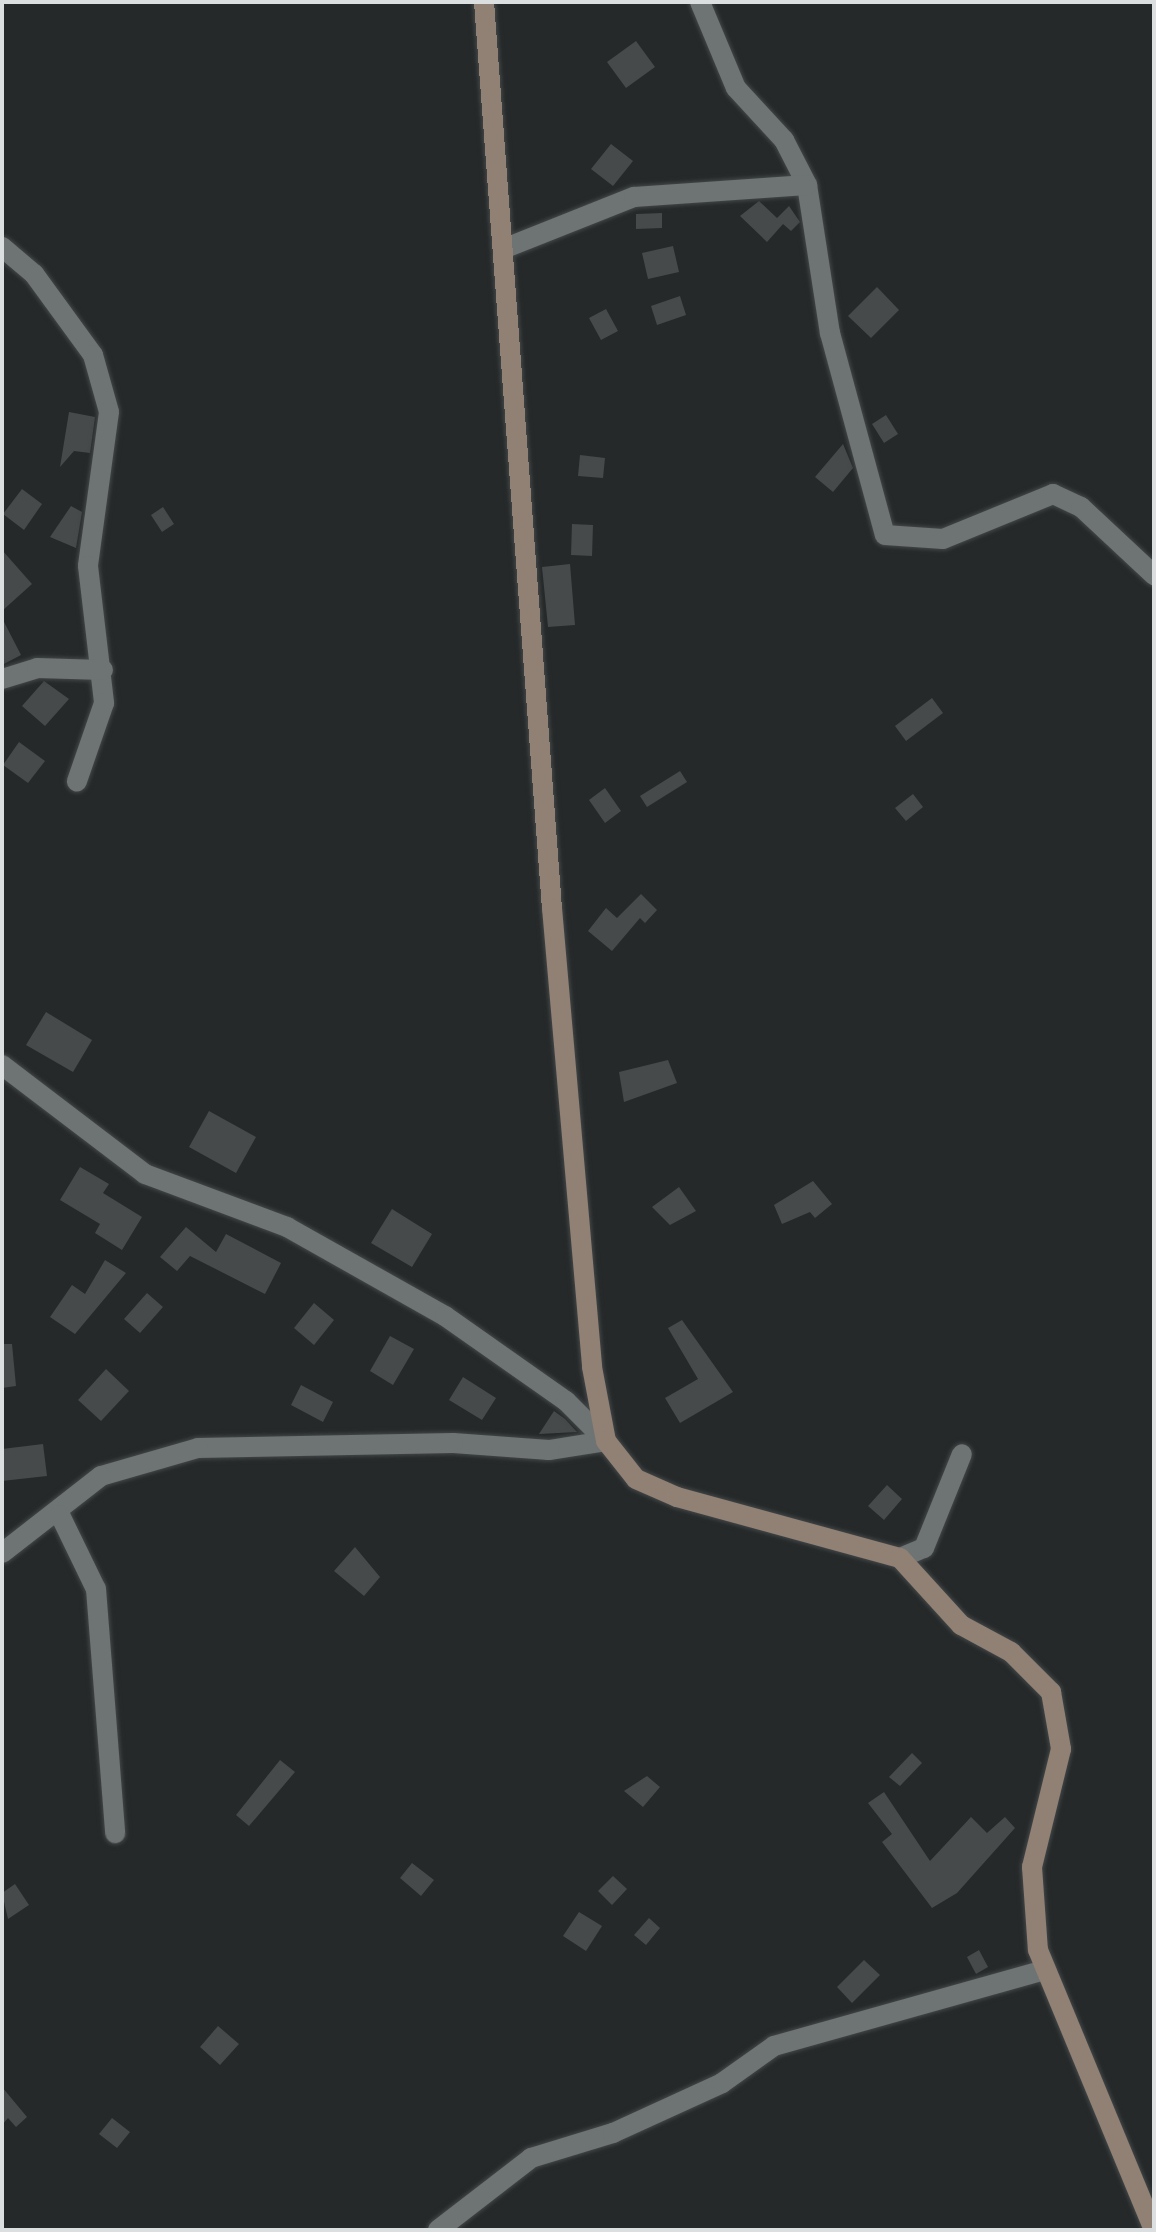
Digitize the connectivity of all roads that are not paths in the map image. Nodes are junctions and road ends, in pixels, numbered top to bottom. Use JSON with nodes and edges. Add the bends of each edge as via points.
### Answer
{"nodes":[{"id":1,"x":484,"y":2,"type":"edge"},
{"id":2,"x":700,"y":2,"type":"edge"},
{"id":3,"x":807,"y":185,"type":"junction"},
{"id":4,"x":2,"y":247,"type":"edge"},
{"id":5,"x":503,"y":249,"type":"junction"},
{"id":6,"x":1154,"y":575,"type":"edge"},
{"id":7,"x":103,"y":670,"type":"junction"},
{"id":8,"x":2,"y":679,"type":"edge"},
{"id":9,"x":77,"y":781,"type":"dead end"},
{"id":10,"x":2,"y":1065,"type":"edge"},
{"id":11,"x":606,"y":1441,"type":"junction"},
{"id":12,"x":962,"y":1454,"type":"dead end"},
{"id":13,"x":60,"y":1515,"type":"junction"},
{"id":14,"x":2,"y":1553,"type":"edge"},
{"id":15,"x":900,"y":1558,"type":"junction"},
{"id":16,"x":115,"y":1833,"type":"dead end"},
{"id":17,"x":1044,"y":1970,"type":"junction"},
{"id":18,"x":438,"y":2230,"type":"edge"},
{"id":19,"x":1154,"y":2230,"type":"edge"}],
"edges":[{"from":1,"to":5,"type":"street"},
{"from":2,"to":3,"type":"street","via":[[736,88],[784,140]]},
{"from":3,"to":5,"type":"street","via":[[634,197]]},
{"from":3,"to":6,"type":"street","via":[[830,333],[885,535],[943,539],[1053,494],[1081,507]]},
{"from":4,"to":7,"type":"street","via":[[34,274],[93,355],[109,412],[88,566]]},
{"from":5,"to":11,"type":"street","via":[[552,908],[592,1367]]},
{"from":7,"to":8,"type":"street","via":[[37,668]]},
{"from":7,"to":9,"type":"street","via":[[104,703]]},
{"from":10,"to":11,"type":"street","via":[[145,1174],[287,1227],[445,1316],[566,1401]]},
{"from":11,"to":13,"type":"street","via":[[549,1450],[453,1443],[198,1448],[101,1476]]},
{"from":11,"to":15,"type":"street","via":[[636,1479],[677,1497]]},
{"from":12,"to":15,"type":"street","via":[[924,1548]]},
{"from":13,"to":14,"type":"street"},
{"from":13,"to":16,"type":"street","via":[[96,1589]]},
{"from":15,"to":17,"type":"street","via":[[961,1625],[1011,1652],[1051,1692],[1061,1749],[1032,1867]]},
{"from":17,"to":18,"type":"street","via":[[774,2046],[709,2089],[613,2133],[531,2158]]},
{"from":17,"to":19,"type":"street"}]}
